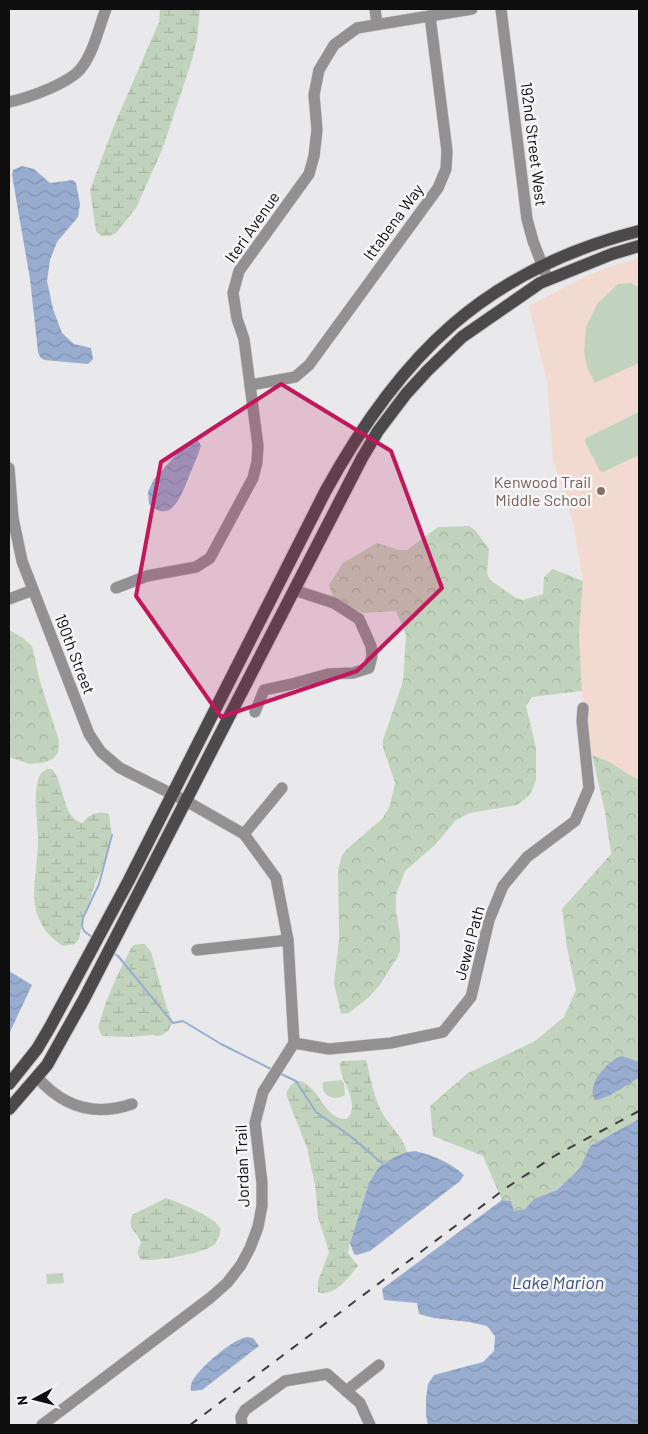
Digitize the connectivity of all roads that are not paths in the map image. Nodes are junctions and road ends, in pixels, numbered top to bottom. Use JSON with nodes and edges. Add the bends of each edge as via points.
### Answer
{"nodes":[{"id":1,"x":106,"y":9,"type":"edge"},
{"id":2,"x":375,"y":9,"type":"edge"},
{"id":3,"x":472,"y":9,"type":"edge"},
{"id":4,"x":501,"y":9,"type":"edge"},
{"id":5,"x":430,"y":16,"type":"junction"},
{"id":6,"x":377,"y":24,"type":"junction"},
{"id":7,"x":9,"y":102,"type":"edge"},
{"id":8,"x":639,"y":231,"type":"edge"},
{"id":9,"x":639,"y":246,"type":"edge"},
{"id":10,"x":541,"y":266,"type":"junction"},
{"id":11,"x":548,"y":280,"type":"junction"},
{"id":12,"x":250,"y":385,"type":"junction"},
{"id":13,"x":9,"y":468,"type":"edge"},
{"id":14,"x":116,"y":588,"type":"dead end"},
{"id":15,"x":33,"y":590,"type":"junction"},
{"id":16,"x":294,"y":590,"type":"junction"},
{"id":17,"x":9,"y":598,"type":"edge"},
{"id":18,"x":583,"y":708,"type":"dead end"},
{"id":19,"x":255,"y":712,"type":"dead end"},
{"id":20,"x":282,"y":788,"type":"dead end"},
{"id":21,"x":172,"y":794,"type":"junction"},
{"id":22,"x":186,"y":801,"type":"junction"},
{"id":23,"x":244,"y":834,"type":"junction"},
{"id":24,"x":288,"y":940,"type":"junction"},
{"id":25,"x":197,"y":950,"type":"dead end"},
{"id":26,"x":294,"y":1043,"type":"junction"},
{"id":27,"x":36,"y":1077,"type":"junction"},
{"id":28,"x":9,"y":1084,"type":"edge"},
{"id":29,"x":132,"y":1104,"type":"dead end"},
{"id":30,"x":9,"y":1109,"type":"edge"},
{"id":31,"x":379,"y":1365,"type":"dead end"},
{"id":32,"x":346,"y":1391,"type":"junction"},
{"id":33,"x":42,"y":1425,"type":"edge"},
{"id":34,"x":242,"y":1425,"type":"edge"},
{"id":35,"x":370,"y":1425,"type":"edge"}],
"edges":[{"from":1,"to":7,"type":"street","via":[[80,70],[44,90]]},
{"from":2,"to":6,"type":"street"},
{"from":3,"to":5,"type":"street","name":"Iteri Avenue"},
{"from":4,"to":10,"type":"street","name":"192nd Street West","via":[[526,213]]},
{"from":5,"to":6,"type":"street","name":"Iteri Avenue"},
{"from":5,"to":12,"type":"street","name":"Ittabena Way","via":[[447,151],[446,169],[438,188],[309,365],[295,377]]},
{"from":6,"to":12,"type":"street","name":"Iteri Avenue","via":[[357,28],[334,46],[319,70],[314,95],[317,130],[309,174],[239,271],[233,293]]},
{"from":8,"to":10,"type":"main road","via":[[582,247]]},
{"from":9,"to":11,"type":"main road"},
{"from":10,"to":11,"type":"street","name":"192nd Street West"},
{"from":10,"to":21,"type":"main road","via":[[502,287],[452,323],[405,371],[365,425],[326,492]]},
{"from":11,"to":16,"type":"main road","via":[[462,337],[406,394],[362,458]]},
{"from":12,"to":14,"type":"street","name":"Iteri Avenue","via":[[258,446],[256,462],[252,478],[215,551],[196,567],[147,576]]},
{"from":13,"to":15,"type":"street","name":"190th Street","via":[[16,533]]},
{"from":15,"to":17,"type":"street"},
{"from":15,"to":21,"type":"street","name":"190th Street","via":[[96,746],[120,768]]},
{"from":16,"to":19,"type":"street","via":[[334,603],[359,619],[372,656],[368,668],[353,673],[328,674],[264,690]]},
{"from":16,"to":22,"type":"main road"},
{"from":18,"to":26,"type":"street","name":"Jewel Path","via":[[589,788],[576,821],[527,857],[503,886],[489,920],[471,997],[443,1032],[391,1043],[329,1049]]},
{"from":20,"to":23,"type":"street"},
{"from":21,"to":22,"type":"street","name":"190th Street"},
{"from":21,"to":28,"type":"main road","via":[[50,1027]]},
{"from":22,"to":23,"type":"street"},
{"from":22,"to":27,"type":"main road","via":[[84,999],[47,1065]]},
{"from":23,"to":24,"type":"street","via":[[276,878]]},
{"from":24,"to":25,"type":"street"},
{"from":24,"to":26,"type":"street"},
{"from":26,"to":33,"type":"street","name":"Jordan Trail","via":[[263,1092],[255,1123],[262,1206],[258,1227],[241,1265],[210,1298]]},
{"from":27,"to":29,"type":"street","via":[[60,1098],[82,1108],[115,1110]]},
{"from":27,"to":30,"type":"main road"},
{"from":31,"to":32,"type":"street"},
{"from":32,"to":34,"type":"street","via":[[327,1374],[285,1381],[246,1410],[241,1417]]},
{"from":32,"to":35,"type":"street","via":[[360,1403]]}]}
